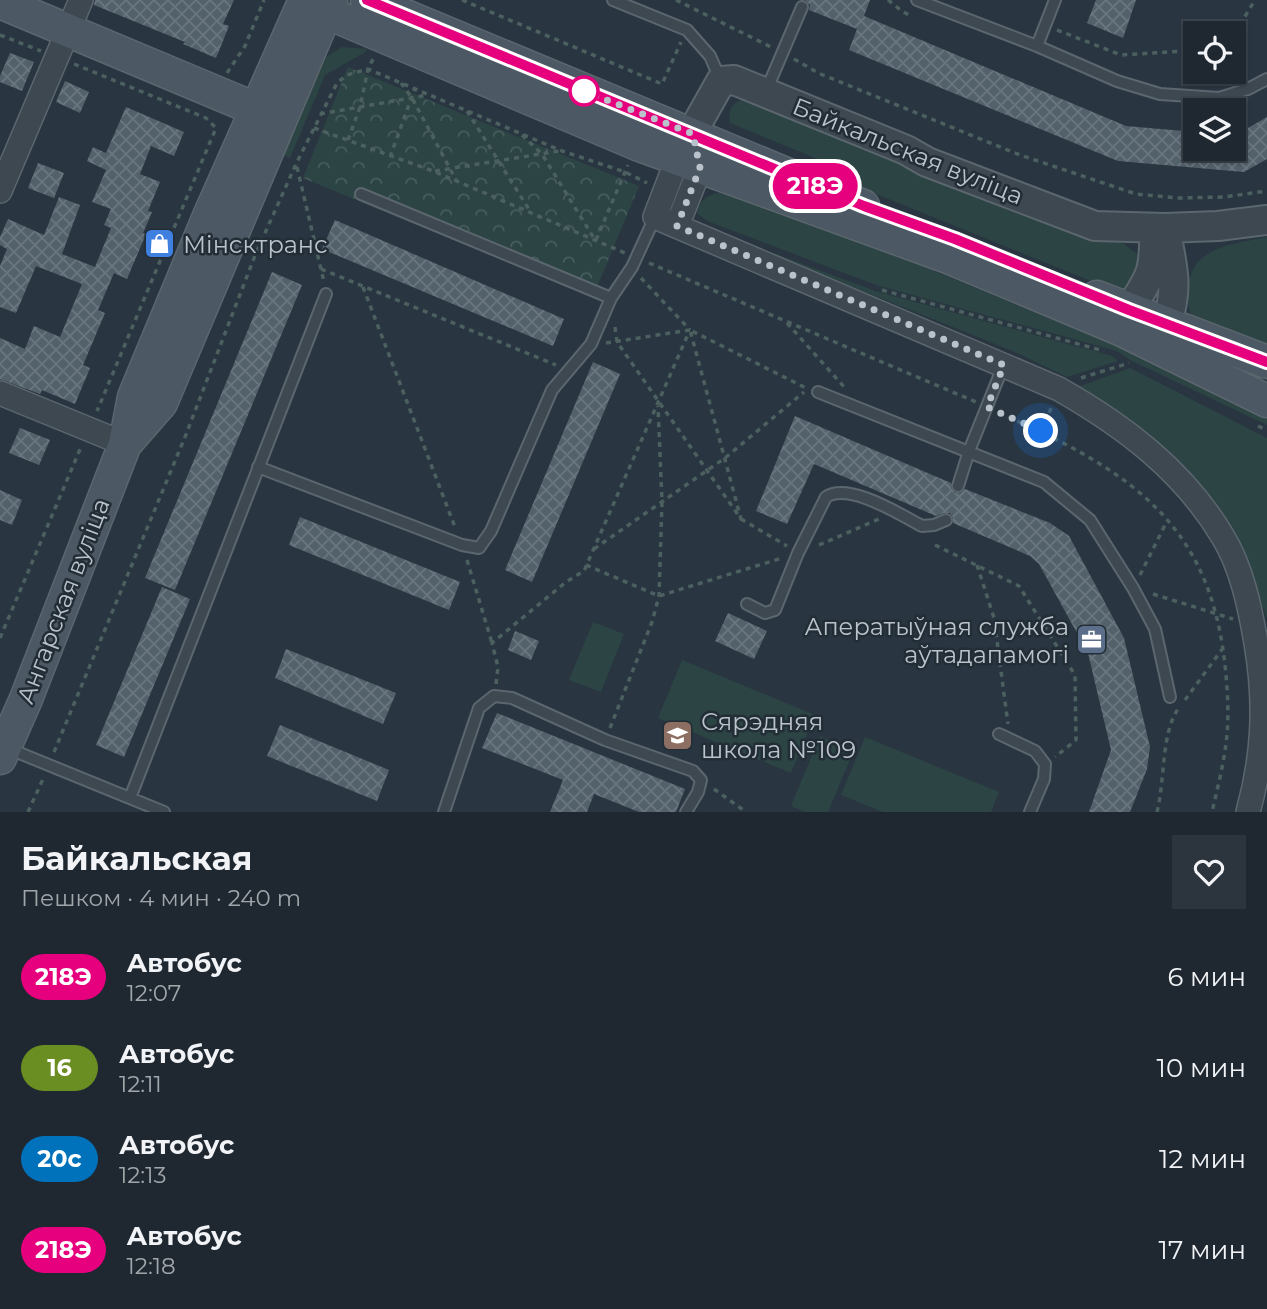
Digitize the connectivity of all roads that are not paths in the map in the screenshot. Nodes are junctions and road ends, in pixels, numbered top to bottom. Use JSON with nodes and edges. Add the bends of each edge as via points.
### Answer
{"nodes":[{"id":1,"x":80,"y":0,"type":"edge"},
{"id":2,"x":367,"y":0,"type":"edge"},
{"id":3,"x":613,"y":0,"type":"edge"},
{"id":4,"x":917,"y":0,"type":"edge"},
{"id":5,"x":1055,"y":0,"type":"edge"},
{"id":6,"x":0,"y":2,"type":"edge"},
{"id":7,"x":320,"y":3,"type":"edge"},
{"id":8,"x":633,"y":4,"type":"edge"},
{"id":9,"x":802,"y":7,"type":"dead end"},
{"id":10,"x":63,"y":43,"type":"junction"},
{"id":11,"x":1037,"y":46,"type":"junction"},
{"id":12,"x":1267,"y":79,"type":"edge"},
{"id":13,"x":721,"y":81,"type":"junction"},
{"id":14,"x":766,"y":92,"type":"junction"},
{"id":15,"x":270,"y":115,"type":"junction"},
{"id":16,"x":690,"y":154,"type":"junction"},
{"id":17,"x":0,"y":191,"type":"edge"},
{"id":18,"x":361,"y":194,"type":"dead end"},
{"id":19,"x":655,"y":217,"type":"junction"},
{"id":20,"x":1267,"y":220,"type":"edge"},
{"id":21,"x":677,"y":226,"type":"junction"},
{"id":22,"x":1218,"y":226,"type":"junction"},
{"id":23,"x":1159,"y":228,"type":"junction"},
{"id":24,"x":1174,"y":271,"type":"junction"},
{"id":25,"x":326,"y":294,"type":"road end"},
{"id":26,"x":611,"y":298,"type":"junction"},
{"id":27,"x":1167,"y":323,"type":"junction"},
{"id":28,"x":1122,"y":338,"type":"junction"},
{"id":29,"x":1267,"y":362,"type":"edge"},
{"id":30,"x":1004,"y":365,"type":"junction"},
{"id":31,"x":818,"y":392,"type":"dead end"},
{"id":32,"x":0,"y":393,"type":"edge"},
{"id":33,"x":1261,"y":412,"type":"edge"},
{"id":34,"x":125,"y":444,"type":"junction"},
{"id":35,"x":969,"y":451,"type":"junction"},
{"id":36,"x":258,"y":467,"type":"junction"},
{"id":37,"x":958,"y":486,"type":"dead end"},
{"id":38,"x":946,"y":520,"type":"dead end"},
{"id":39,"x":747,"y":604,"type":"dead end"},
{"id":40,"x":1170,"y":697,"type":"dead end"},
{"id":41,"x":999,"y":734,"type":"dead end"},
{"id":42,"x":2,"y":752,"type":"edge"},
{"id":43,"x":130,"y":797,"type":"junction"},
{"id":44,"x":163,"y":812,"type":"edge"},
{"id":45,"x":444,"y":812,"type":"edge"},
{"id":46,"x":686,"y":812,"type":"edge"},
{"id":47,"x":1030,"y":812,"type":"edge"},
{"id":48,"x":1248,"y":812,"type":"edge"}],
"edges":[{"from":1,"to":10,"type":"street"},
{"from":2,"to":16,"type":"main road"},
{"from":3,"to":8,"type":"lane"},
{"from":4,"to":11,"type":"lane"},
{"from":5,"to":11,"type":"lane"},
{"from":6,"to":10,"type":"main road"},
{"from":7,"to":15,"type":"main road","name":"Ангарская вуліца"},
{"from":7,"to":16,"type":"main road"},
{"from":8,"to":13,"type":"lane","via":[[687,30],[710,56]]},
{"from":9,"to":14,"type":"lane"},
{"from":10,"to":15,"type":"main road"},
{"from":10,"to":17,"type":"street"},
{"from":11,"to":12,"type":"lane","via":[[1116,81],[1160,94],[1219,98]]},
{"from":13,"to":14,"type":"street","name":"Байкальская вуліца","via":[[734,80]]},
{"from":13,"to":16,"type":"street"},
{"from":14,"to":23,"type":"street","name":"Байкальская вуліца","via":[[928,162],[1095,226]]},
{"from":15,"to":34,"type":"main road","name":"Ангарская вуліца","via":[[161,403]]},
{"from":16,"to":19,"type":"street","via":[[664,192]]},
{"from":16,"to":21,"type":"street"},
{"from":16,"to":28,"type":"main road","via":[[864,206],[955,239]]},
{"from":18,"to":26,"type":"lane"},
{"from":19,"to":21,"type":"street"},
{"from":19,"to":26,"type":"lane"},
{"from":20,"to":22,"type":"street","name":"Байкальская вуліца"},
{"from":21,"to":30,"type":"street"},
{"from":22,"to":23,"type":"street","name":"Байкальская вуліца"},
{"from":22,"to":24,"type":"street","via":[[1194,243]]},
{"from":23,"to":24,"type":"street"},
{"from":23,"to":28,"type":"street","via":[[1150,279]]},
{"from":24,"to":27,"type":"street","via":[[1174,300]]},
{"from":25,"to":36,"type":"lane"},
{"from":26,"to":36,"type":"lane","via":[[591,344],[552,390],[491,531],[479,548]]},
{"from":27,"to":28,"type":"main road"},
{"from":27,"to":29,"type":"main road"},
{"from":28,"to":33,"type":"main road"},
{"from":30,"to":35,"type":"lane"},
{"from":30,"to":48,"type":"street","via":[[1104,414],[1173,473],[1224,538],[1241,578],[1262,677],[1258,776]]},
{"from":31,"to":35,"type":"lane"},
{"from":32,"to":34,"type":"street"},
{"from":34,"to":42,"type":"main road","name":"Ангарская вуліца"},
{"from":35,"to":37,"type":"lane"},
{"from":35,"to":40,"type":"lane","via":[[1044,482],[1090,520],[1155,629]]},
{"from":36,"to":43,"type":"lane"},
{"from":38,"to":39,"type":"lane","via":[[922,526],[858,496],[834,492],[826,497],[775,610],[765,612]]},
{"from":41,"to":47,"type":"lane","via":[[1035,751],[1045,764],[1044,779]]},
{"from":42,"to":43,"type":"lane"},
{"from":43,"to":44,"type":"lane"},
{"from":45,"to":46,"type":"lane","via":[[479,708],[494,696],[512,698],[605,740],[693,771],[701,780]]}]}
